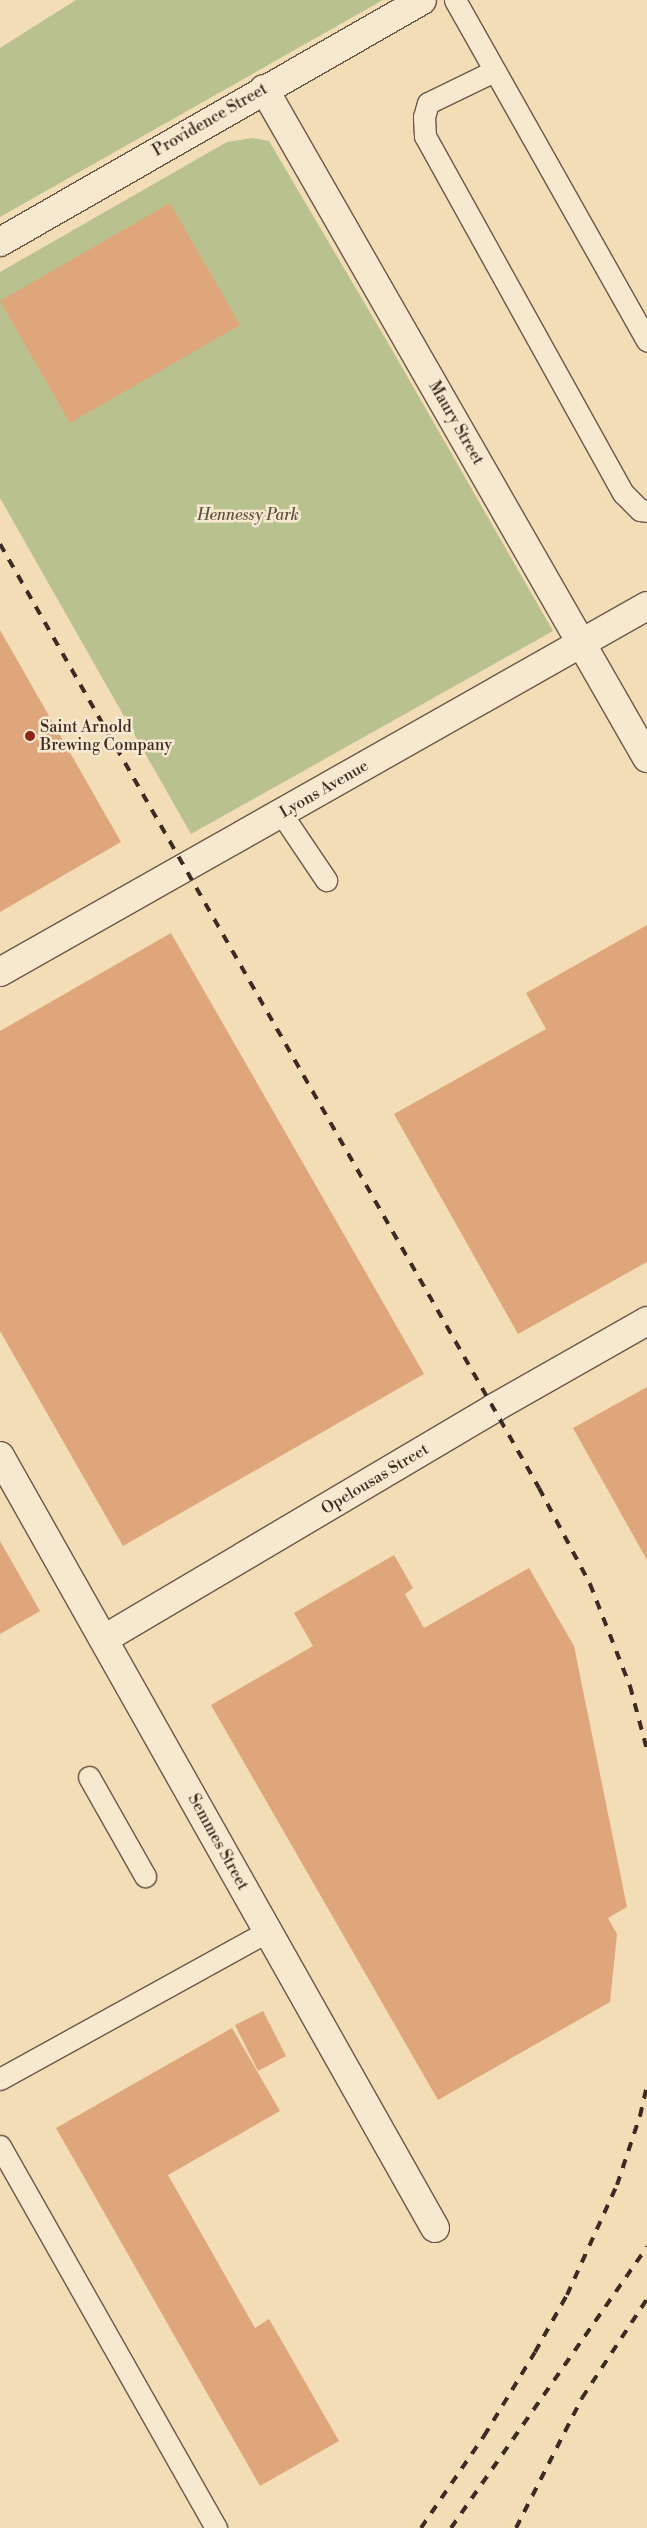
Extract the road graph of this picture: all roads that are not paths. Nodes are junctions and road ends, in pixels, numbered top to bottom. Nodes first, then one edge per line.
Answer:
1 (422, 0) edge
2 (455, 0) edge
3 (494, 71) junction
4 (264, 89) junction
5 (0, 242) edge
6 (647, 341) edge
7 (647, 511) edge
8 (647, 606) edge
9 (582, 643) junction
10 (647, 758) edge
11 (281, 813) junction
12 (326, 880) dead end
13 (0, 972) edge
14 (647, 1321) edge
15 (0, 1456) edge
16 (104, 1639) junction
17 (90, 1777) dead end
18 (145, 1876) dead end
19 (268, 1931) junction
20 (0, 2079) edge
21 (0, 2146) edge
22 (435, 2228) dead end
23 (216, 2528) edge

1 - 4 street, Providence Street
2 - 3 lane
3 - 6 lane
3 - 7 lane
4 - 5 street, Providence Street
4 - 9 street, Maury Street
8 - 9 street, Lyons Avenue
9 - 10 street, Maury Street
9 - 11 street, Lyons Avenue
11 - 12 lane
11 - 13 street, Lyons Avenue
14 - 16 street, Opelousas Street
15 - 16 street, Semmes Street
16 - 19 street, Semmes Street
17 - 18 lane
19 - 20 lane
19 - 22 street, Semmes Street
21 - 23 lane

